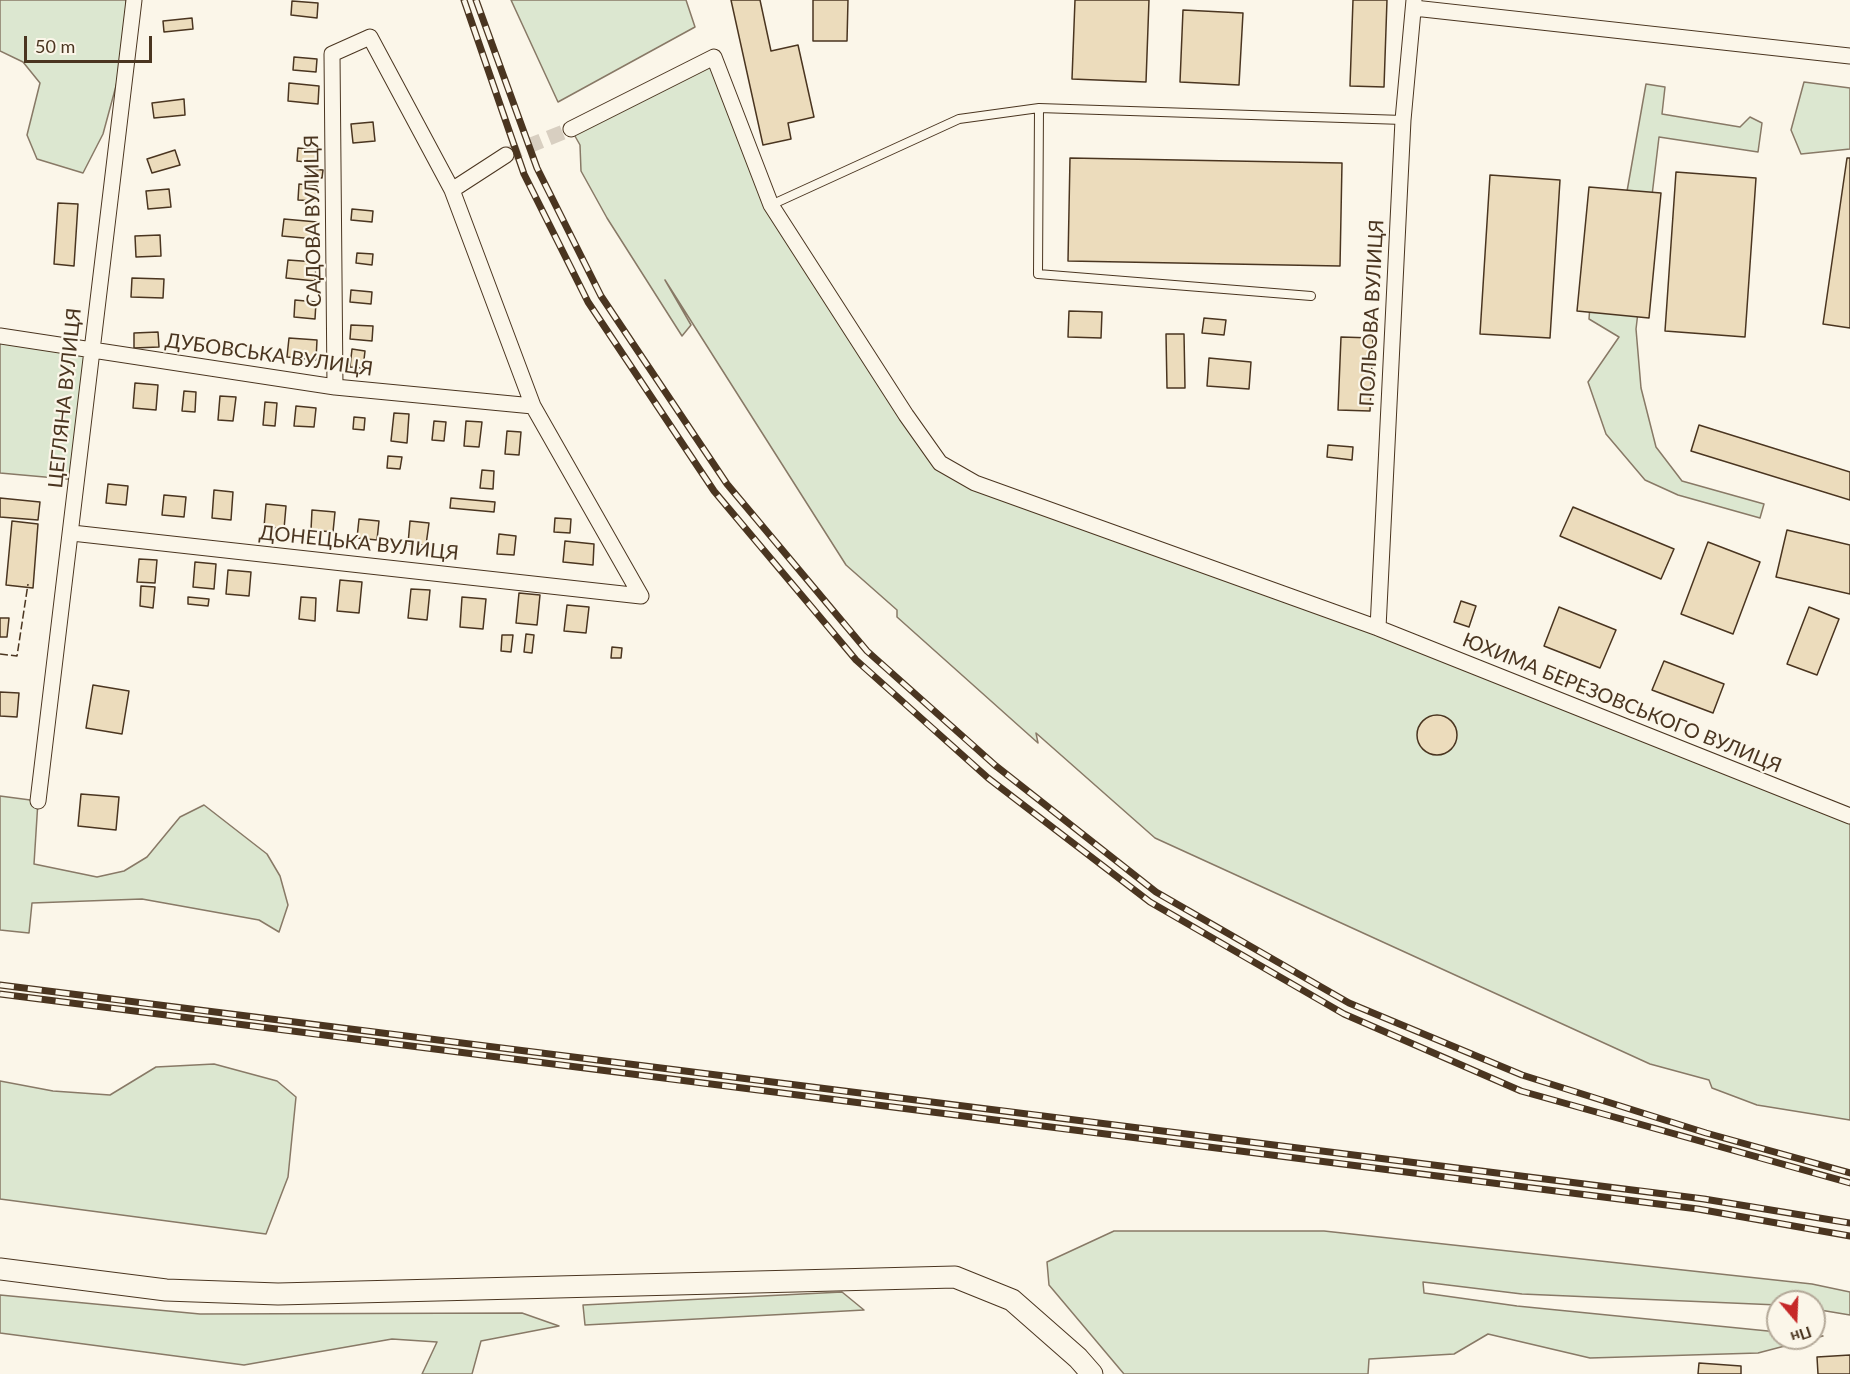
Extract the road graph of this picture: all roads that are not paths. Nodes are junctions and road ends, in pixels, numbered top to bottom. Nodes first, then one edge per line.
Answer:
1 (134, 0) edge
2 (1414, 4) edge
3 (1850, 56) edge
4 (1039, 108) junction
5 (1403, 120) junction
6 (570, 129) tunnel mouth
7 (506, 155) tunnel mouth
8 (452, 190) junction
9 (771, 205) junction
10 (1311, 296) dead end
11 (0, 336) edge
12 (90, 350) junction
13 (335, 387) junction
14 (532, 406) junction
15 (72, 532) junction
16 (1378, 628) junction
17 (38, 801) dead end
18 (1850, 816) edge
19 (0, 1269) edge
20 (1092, 1374) edge

1 - 12 street, ЦЕГЛЯНА ВУЛИЦЯ
2 - 3 street
2 - 5 street, ПОЛЬОВА ВУЛИЦЯ
4 - 5 lane
4 - 9 lane
4 - 10 lane
5 - 16 street, ПОЛЬОВА ВУЛИЦЯ
6 - 9 street, ЮХИМА БЕРЕЗОВСЬКОГО ВУЛИЦЯ
7 - 8 street
8 - 13 street, САДОВА ВУЛИЦЯ
8 - 14 street
9 - 16 street, ЮХИМА БЕРЕЗОВСЬКОГО ВУЛИЦЯ
11 - 12 street, ДУБОВСЬКА ВУЛИЦЯ
12 - 13 street, ДУБОВСЬКА ВУЛИЦЯ
12 - 15 street, ЦЕГЛЯНА ВУЛИЦЯ
13 - 14 street, ДУБОВСЬКА ВУЛИЦЯ
14 - 15 street, ДОНЕЦЬКА ВУЛИЦЯ
15 - 17 street, ЦЕГЛЯНА ВУЛИЦЯ
16 - 18 street, ЮХИМА БЕРЕЗОВСЬКОГО ВУЛИЦЯ
19 - 20 main road

